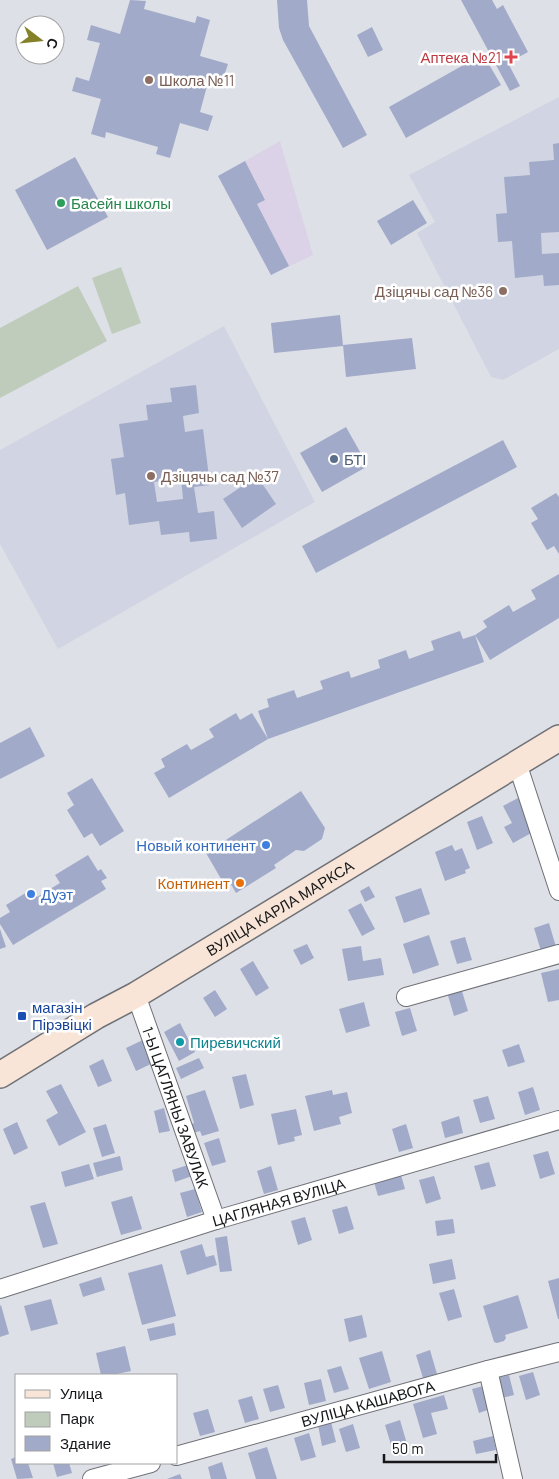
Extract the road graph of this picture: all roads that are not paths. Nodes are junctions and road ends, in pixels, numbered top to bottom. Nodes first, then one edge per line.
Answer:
1 (559, 738) edge
2 (517, 763) junction
3 (559, 891) edge
4 (559, 954) edge
5 (136, 995) junction
6 (406, 997) dead end
7 (0, 1075) edge
8 (559, 1120) edge
9 (216, 1220) junction
10 (0, 1289) edge
11 (559, 1352) edge
12 (488, 1370) junction
13 (178, 1455) edge
14 (147, 1464) edge
15 (92, 1479) edge
16 (513, 1479) edge

1 - 2 main road, ВУЛІЦА КАРЛА МАРКСА
2 - 3 street
2 - 5 main road, ВУЛІЦА КАРЛА МАРКСА
4 - 6 street
5 - 7 main road, ВУЛІЦА КАРЛА МАРКСА
5 - 9 street, 1-Ы ЦАГЛЯНЫ ЗАВУЛАК
8 - 9 street, ЦАГЛЯНАЯ ВУЛІЦА
9 - 10 street, ЦАГЛЯНАЯ ВУЛІЦА
11 - 12 street, ВУЛІЦА КАШАВОГА
12 - 13 street, ВУЛІЦА КАШАВОГА
12 - 16 street
14 - 15 street

